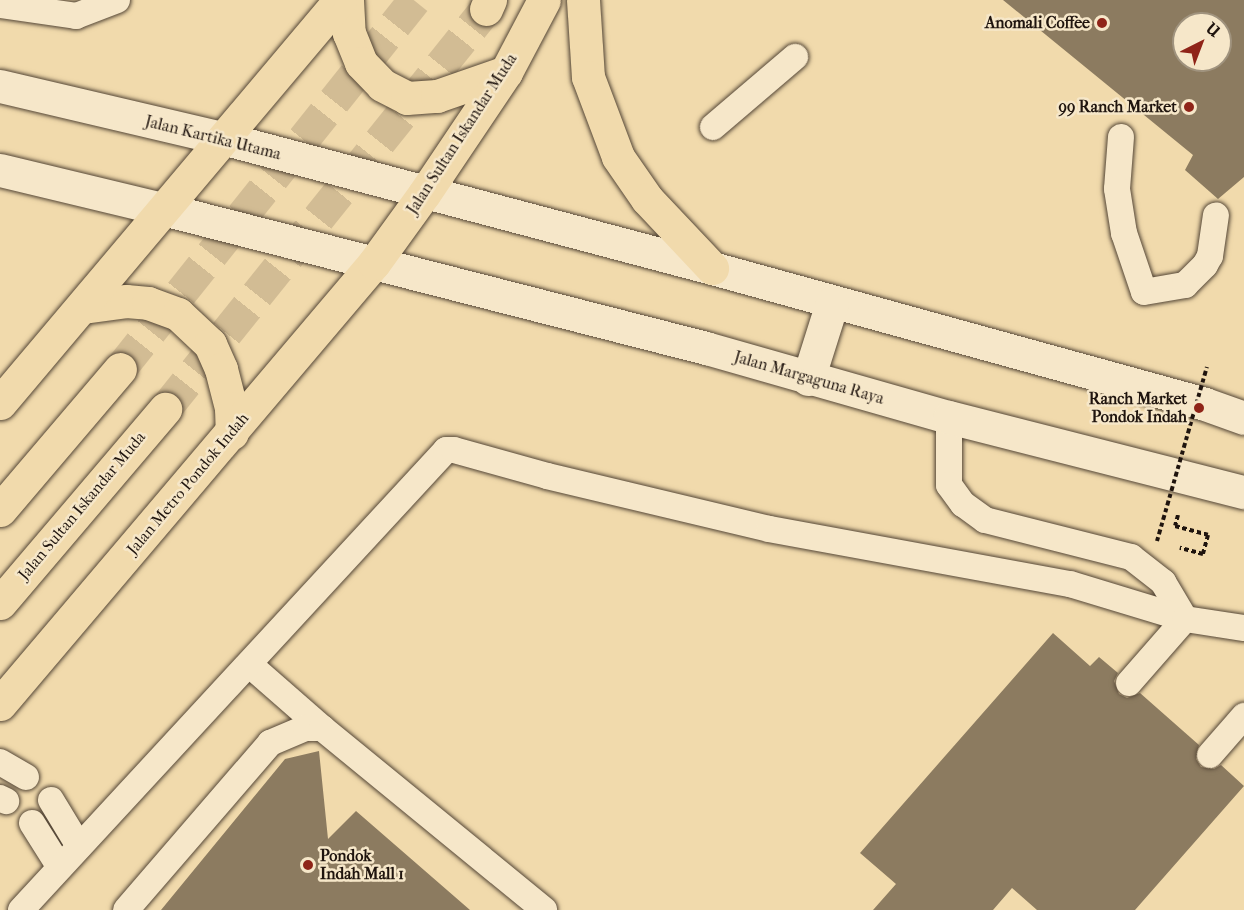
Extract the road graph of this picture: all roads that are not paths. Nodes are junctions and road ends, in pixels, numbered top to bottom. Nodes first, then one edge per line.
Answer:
1 (117, 0) edge
2 (340, 0) edge
3 (347, 0) edge
4 (544, 0) edge
5 (584, 0) edge
6 (0, 5) edge
7 (795, 57) dead end
8 (506, 72) junction
9 (0, 86) edge
10 (713, 127) dead end
11 (1121, 137) dead end
12 (222, 138) junction
13 (0, 170) edge
14 (424, 194) junction
15 (164, 209) junction
16 (1216, 215) dead end
17 (374, 263) junction
18 (712, 268) junction
19 (832, 303) junction
20 (83, 307) junction
21 (120, 369) tunnel mouth
22 (808, 379) junction
23 (0, 404) edge
24 (165, 409) tunnel mouth
25 (949, 417) junction
26 (1244, 418) edge
27 (232, 433) junction
28 (1244, 492) edge
29 (0, 510) edge
30 (0, 603) edge
31 (1185, 619) junction
32 (1244, 628) edge
33 (250, 664) junction
34 (1129, 683) dead end
35 (0, 704) edge
36 (1244, 716) edge
37 (322, 728) junction
38 (1210, 755) dead end
39 (0, 762) edge
40 (26, 777) dead end
41 (51, 800) dead end
42 (32, 823) dead end
43 (78, 846) junction
44 (59, 866) junction
45 (21, 910) edge
46 (126, 910) edge
47 (544, 910) edge

1 - 6 lane
2 - 12 highway
3 - 8 highway
4 - 8 highway, Jalan Sultan Iskandar Muda
5 - 18 highway
7 - 10 lane
8 - 14 highway, Jalan Sultan Iskandar Muda
9 - 12 main road, Jalan Kartika Utama
11 - 16 lane
12 - 14 main road, Jalan Kartika Utama
12 - 15 highway
13 - 15 main road
14 - 17 highway, Jalan Sultan Iskandar Muda
14 - 18 main road
15 - 17 main road
15 - 20 highway
17 - 22 main road, Jalan Margaguna Raya
17 - 27 highway, Jalan Metro Pondok Indah
18 - 19 main road
19 - 22 main road
19 - 26 main road
20 - 23 highway
20 - 27 highway
21 - 29 highway
22 - 25 main road, Jalan Margaguna Raya
24 - 30 highway, Jalan Sultan Iskandar Muda
25 - 28 main road, Jalan Margaguna Raya
25 - 31 lane
27 - 35 highway, Jalan Metro Pondok Indah
31 - 32 lane
31 - 33 lane
31 - 34 lane
33 - 37 lane
33 - 43 lane
36 - 38 lane
37 - 46 lane
37 - 47 lane
39 - 40 lane
41 - 43 lane
42 - 44 lane
43 - 44 lane
44 - 45 lane

